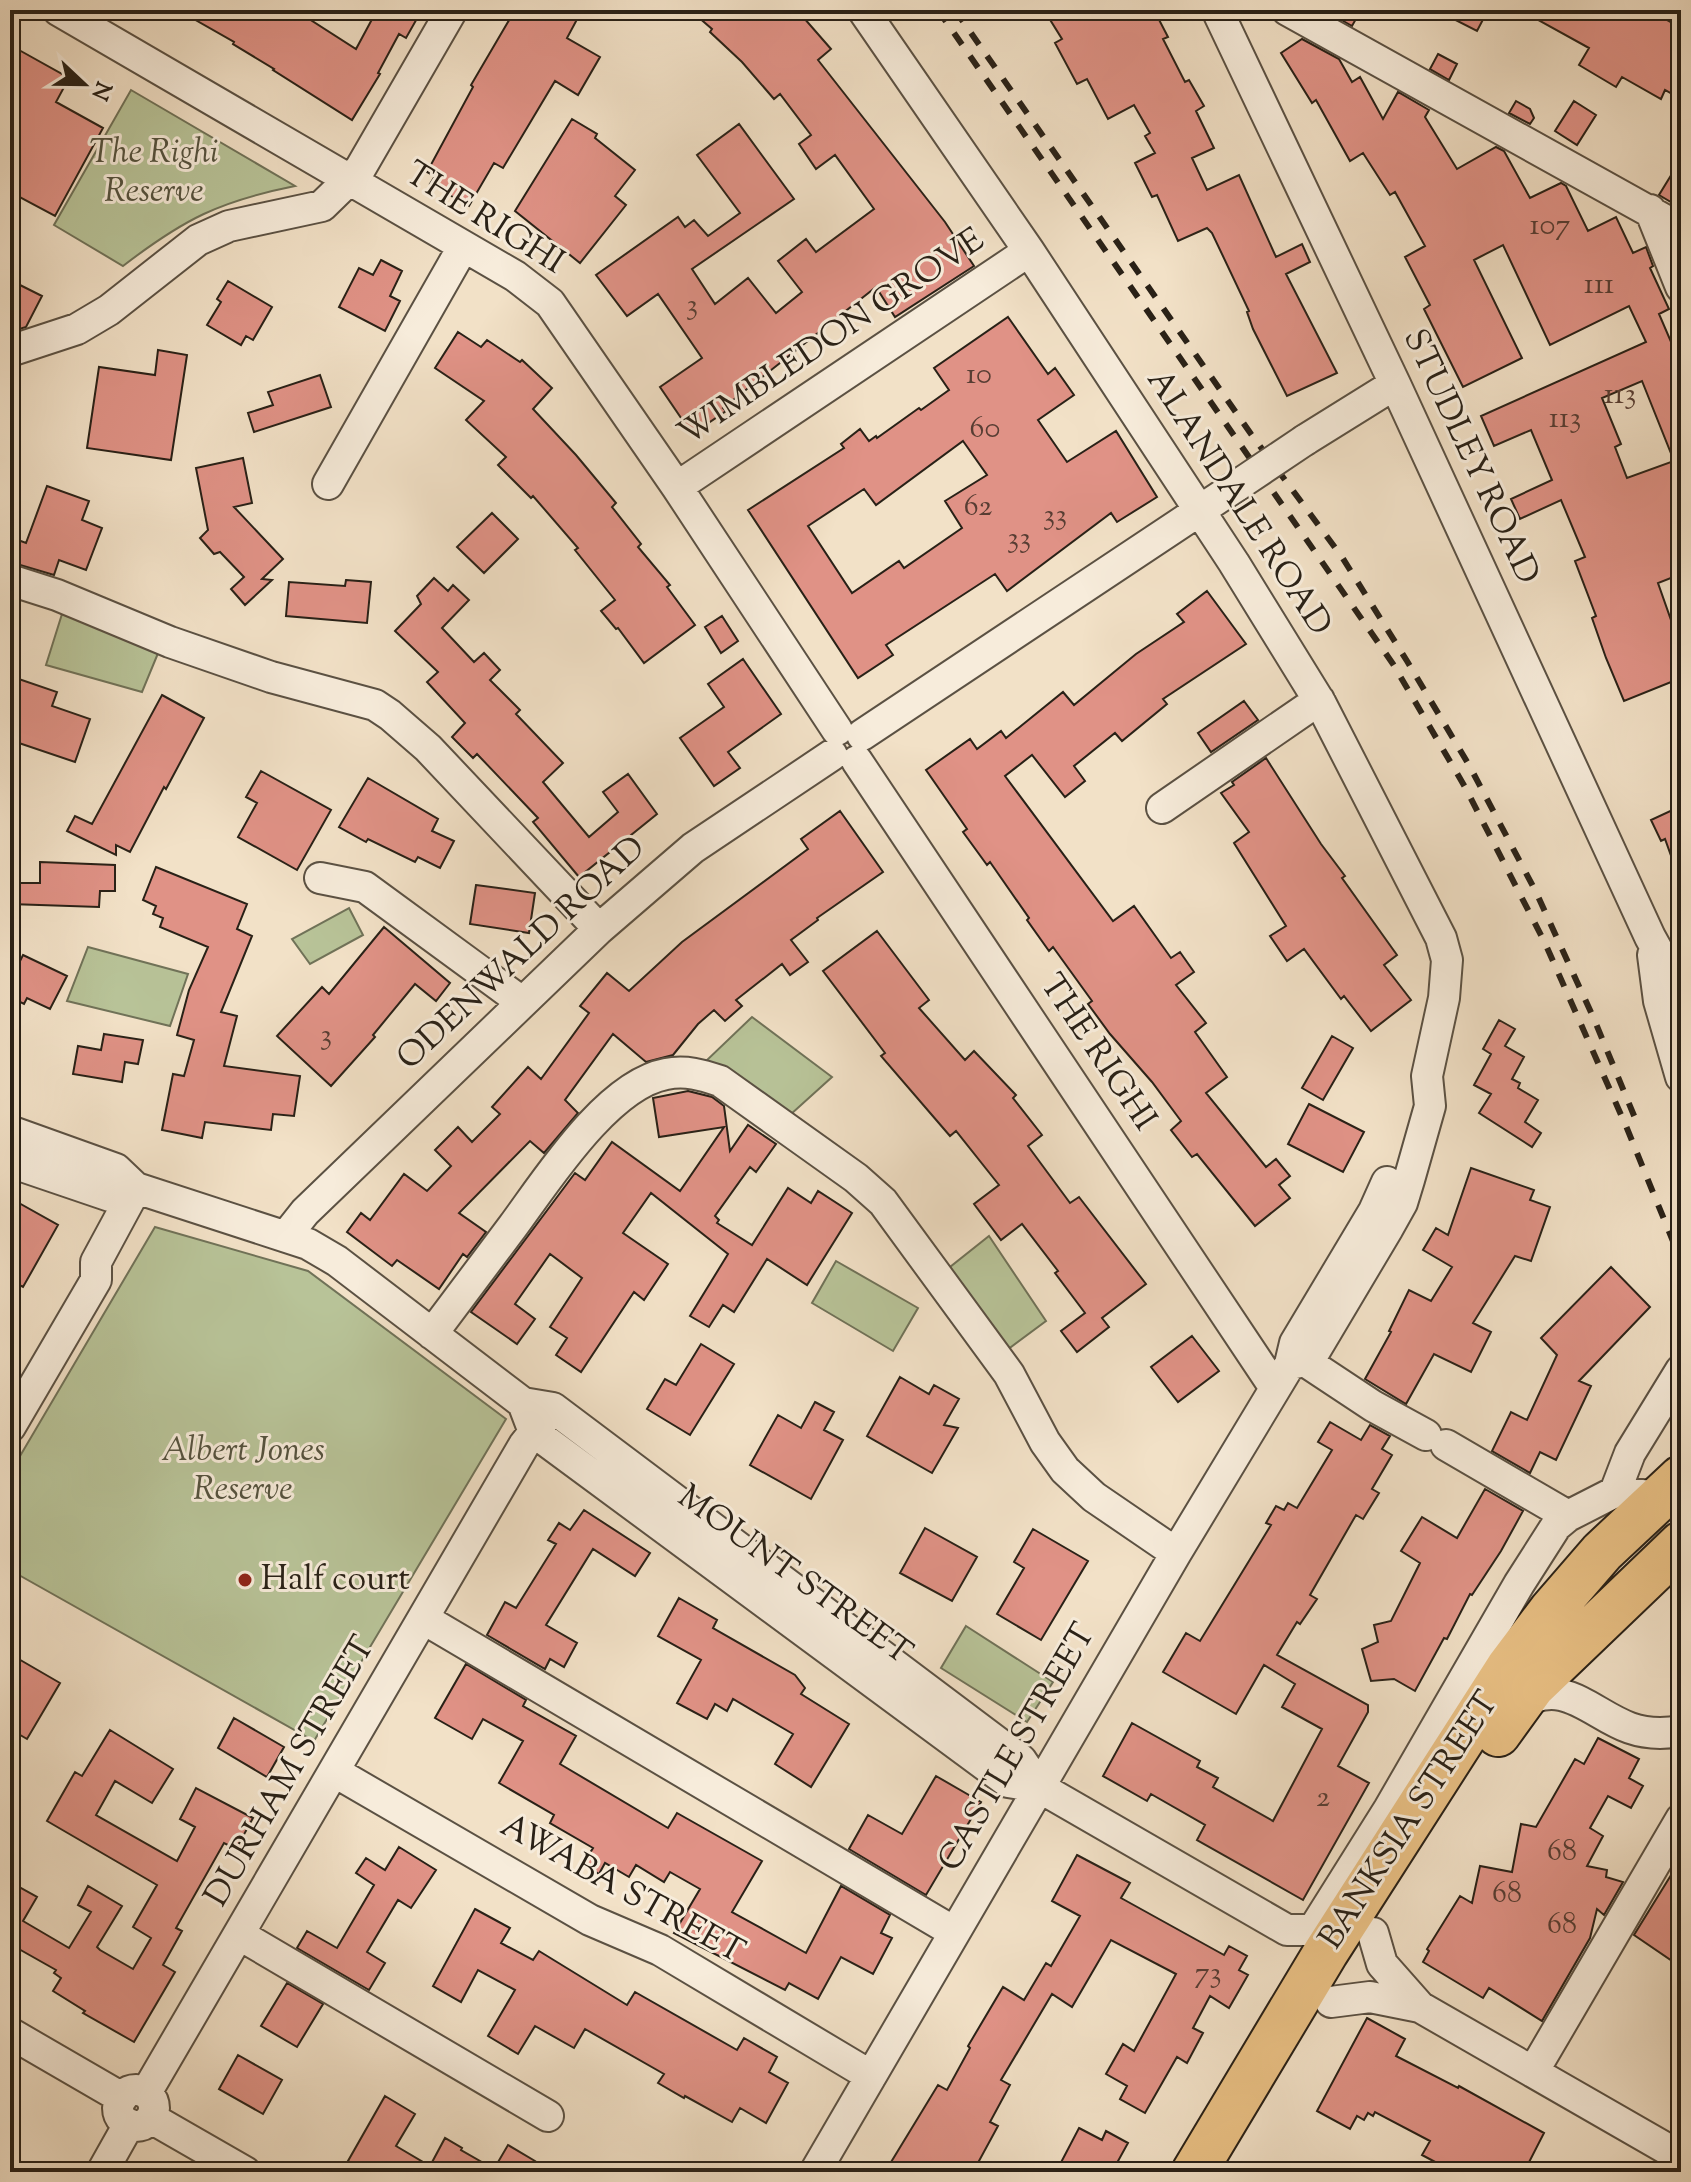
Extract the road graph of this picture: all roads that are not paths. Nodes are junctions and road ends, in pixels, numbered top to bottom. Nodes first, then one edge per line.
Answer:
1 (58, 10) edge
2 (452, 10) edge
3 (863, 10) edge
4 (1217, 10) edge
5 (1287, 10) edge
6 (349, 179) junction
7 (1650, 210) junction
8 (1681, 229) edge
9 (463, 247) junction
10 (1029, 251) junction
11 (1681, 287) edge
12 (10, 351) edge
13 (1395, 384) junction
14 (328, 484) dead end
15 (677, 487) junction
16 (1200, 511) junction
17 (10, 580) edge
18 (1319, 700) junction
19 (847, 745) junction
20 (1162, 808) dead end
21 (320, 878) dead end
22 (599, 929) junction
23 (1650, 937) junction
24 (1681, 993) edge
25 (522, 1002) junction
26 (1427, 1076) joint
27 (1681, 1077) edge
28 (10, 1131) edge
29 (10, 1162) edge
30 (136, 1188) junction
31 (286, 1236) junction
32 (96, 1262) junction
33 (432, 1334) junction
34 (1681, 1370) edge
35 (1290, 1371) junction
36 (10, 1387) edge
37 (523, 1403) junction
38 (553, 1408) junction
39 (10, 1427) edge
40 (534, 1432) junction
41 (1670, 1488) edge
42 (1615, 1492) junction
43 (1568, 1516) junction
44 (1681, 1544) edge
45 (1176, 1553) junction
46 (424, 1619) junction
47 (1584, 1637) junction
48 (1579, 1700) junction
49 (1517, 1707) junction
50 (1681, 1731) edge
51 (335, 1772) junction
52 (1039, 1787) junction
53 (1681, 1819) edge
54 (1329, 1929) junction
55 (954, 1932) junction
56 (240, 1935) junction
57 (1318, 1994) junction
58 (1420, 2007) junction
59 (10, 2033) edge
60 (1533, 2072) junction
61 (871, 2076) junction
62 (137, 2108) junction
63 (548, 2116) dead end
64 (1681, 2157) edge
65 (102, 2172) edge
66 (245, 2172) edge
67 (815, 2172) edge
68 (1194, 2172) edge
69 (1228, 2172) edge

1 - 6 street, THE RIGHI
2 - 6 street
3 - 10 street, ALANDALE ROAD
4 - 13 street, STUDLEY ROAD
5 - 7 street
6 - 9 street, THE RIGHI
6 - 12 street
7 - 8 street
7 - 11 street
9 - 14 street
9 - 15 street, THE RIGHI
10 - 15 street, WIMBLEDON GROVE
10 - 16 street, ALANDALE ROAD
13 - 16 street, ODENWALD ROAD, bridge
13 - 23 street, STUDLEY ROAD
15 - 19 street, THE RIGHI
16 - 18 street, ALANDALE ROAD
16 - 19 street, ODENWALD ROAD
17 - 22 street
18 - 20 street
18 - 26 street, ALANDALE ROAD
19 - 22 street, ODENWALD ROAD
19 - 35 street, THE RIGHI
21 - 25 street
22 - 25 street, ODENWALD ROAD
23 - 24 street, STUDLEY ROAD
23 - 27 street, STUDLEY ROAD
25 - 31 street, ODENWALD ROAD
26 - 35 street, CASTLE STREET
28 - 30 street, MOUNT STREET
29 - 30 street, MOUNT STREET
30 - 31 street, MOUNT STREET
30 - 32 street
31 - 33 street, MOUNT STREET
32 - 36 street
32 - 39 street
33 - 37 street, MOUNT STREET
33 - 45 street
34 - 42 street
35 - 43 street
35 - 45 street, CASTLE STREET
37 - 38 street, MOUNT STREET
37 - 40 street
38 - 40 street, DURHAM STREET
38 - 52 street, MOUNT STREET
40 - 46 street, DURHAM STREET
40 - 52 street, MOUNT STREET
41 - 42 street, BANKSIA STREET
41 - 54 highway, BANKSIA STREET
42 - 43 street, BANKSIA STREET
43 - 54 street, BANKSIA STREET
44 - 47 highway, BANKSIA STREET
45 - 52 street, CASTLE STREET
46 - 51 street, DURHAM STREET
46 - 55 street
47 - 48 street
47 - 49 highway, BANKSIA STREET
48 - 49 street
48 - 50 street
49 - 54 highway, BANKSIA STREET
51 - 56 street, DURHAM STREET
51 - 61 street, AWABA STREET
52 - 54 street, MOUNT STREET
52 - 55 street, CASTLE STREET
53 - 60 street
54 - 57 highway, BANKSIA STREET
54 - 58 street
55 - 61 street, CASTLE STREET
56 - 62 street, DURHAM STREET
56 - 63 street
57 - 58 street
57 - 68 highway, BANKSIA STREET
57 - 69 highway, BANKSIA STREET
58 - 60 street
59 - 62 street
60 - 64 street
61 - 67 street, CASTLE STREET
62 - 65 street, DURHAM STREET
62 - 66 street

